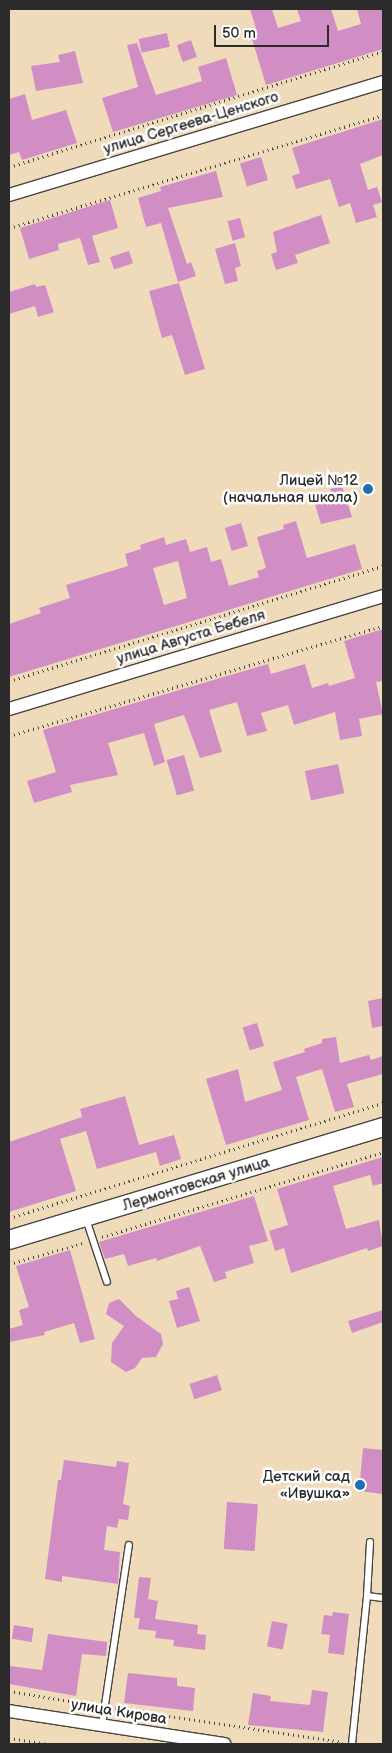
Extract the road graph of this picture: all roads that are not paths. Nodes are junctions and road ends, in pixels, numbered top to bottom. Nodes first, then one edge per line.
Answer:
1 (383, 82) edge
2 (9, 195) edge
3 (383, 596) edge
4 (9, 709) edge
5 (383, 1127) edge
6 (85, 1218) junction
7 (9, 1240) edge
8 (107, 1282) dead end
9 (370, 1542) dead end
10 (129, 1545) dead end
11 (367, 1596) junction
12 (383, 1598) edge
13 (9, 1711) edge
14 (102, 1725) junction
15 (224, 1744) edge
16 (352, 1744) edge

1 - 2 street, улица Сергеева-Ценского
3 - 4 street, улица Августа Бебеля
5 - 6 main road, Лермонтовская улица
6 - 7 main road, Лермонтовская улица
6 - 8 lane
9 - 11 lane
10 - 14 lane
11 - 12 lane
11 - 16 lane
13 - 14 street, улица Кирова
14 - 15 street, улица Кирова

